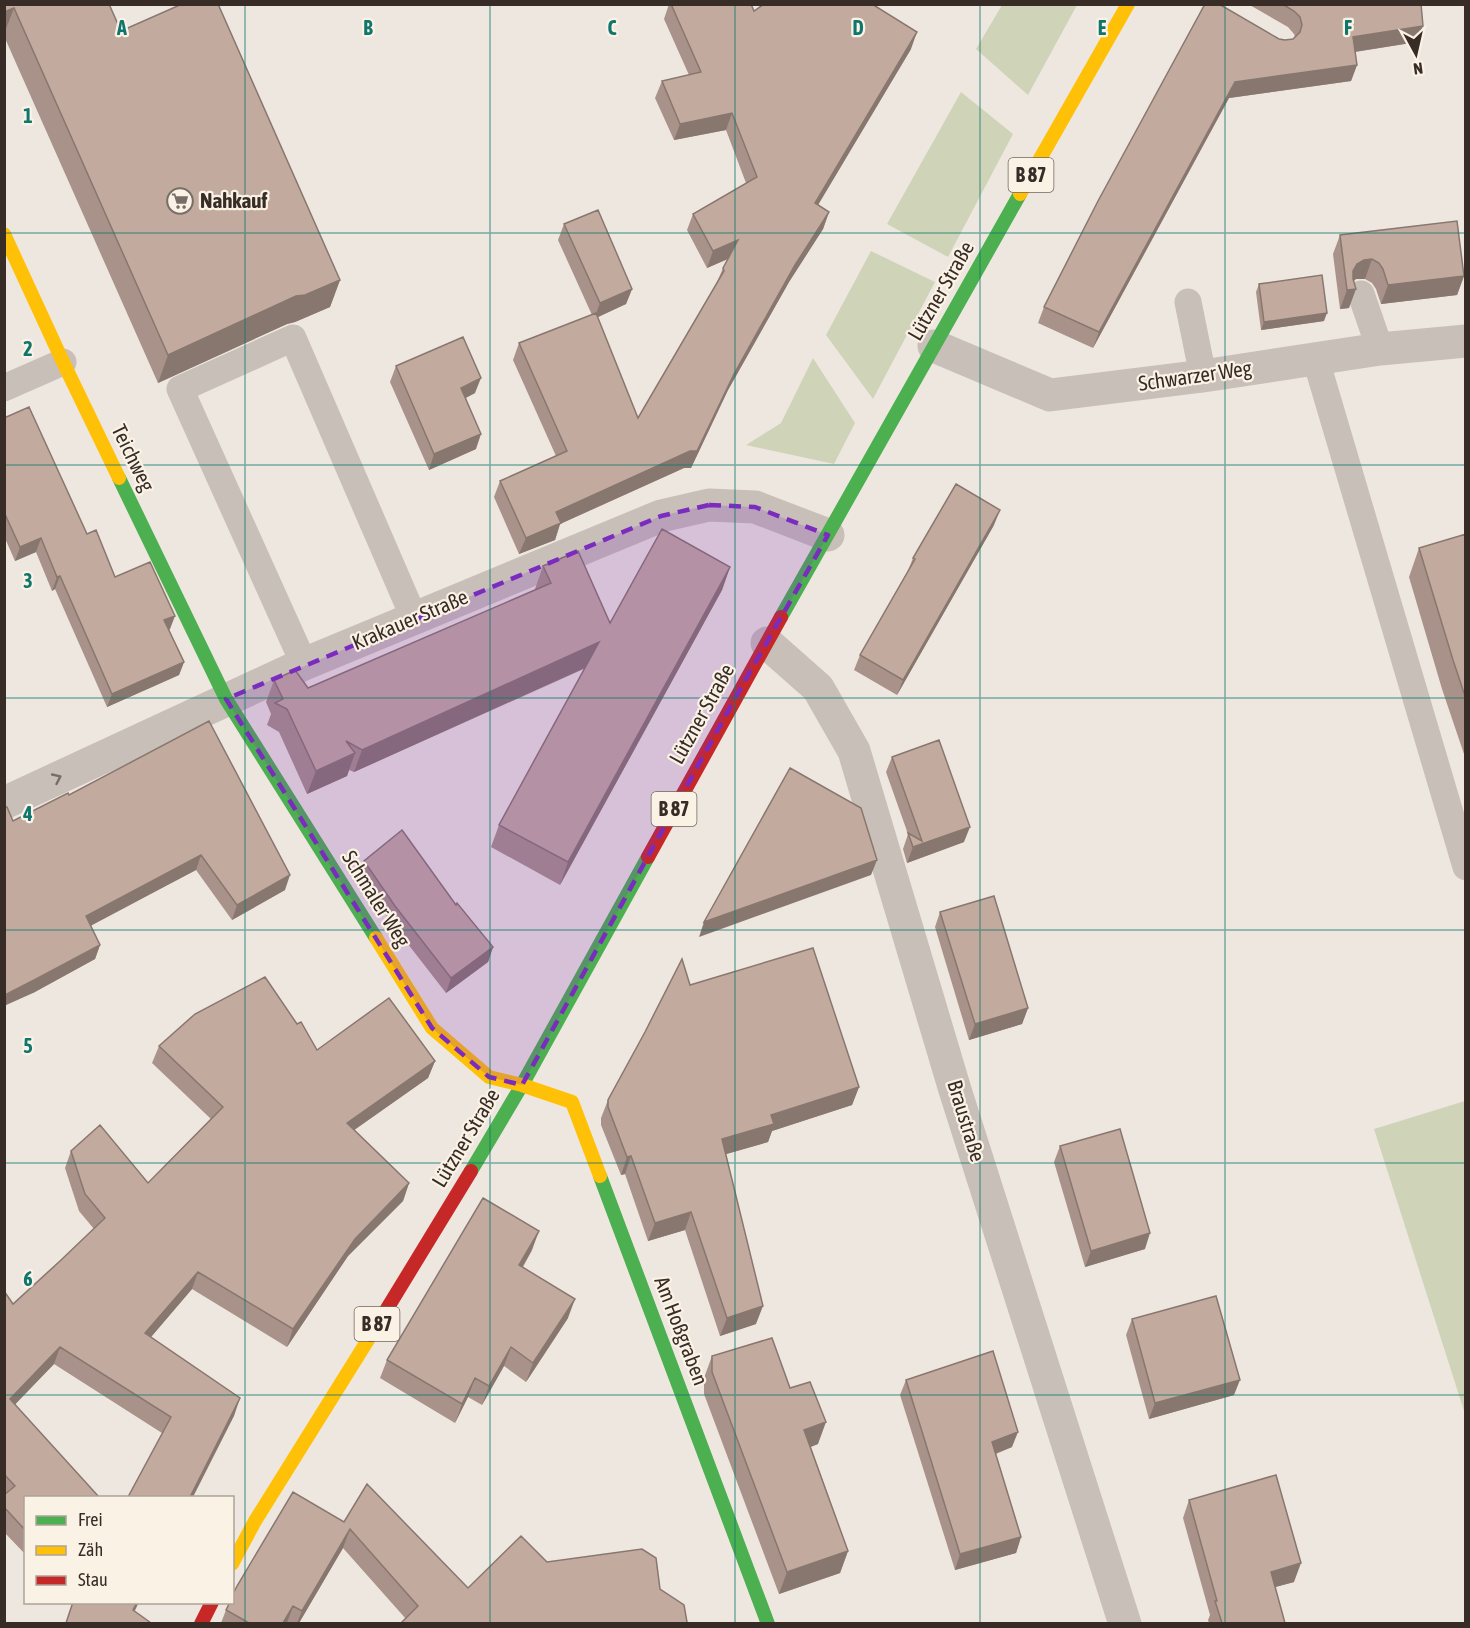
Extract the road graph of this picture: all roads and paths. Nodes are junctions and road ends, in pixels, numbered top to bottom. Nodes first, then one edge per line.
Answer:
1 (1128, 4) edge
2 (4, 234) edge
3 (1361, 294) dead end
4 (1188, 302) dead end
5 (1466, 340) edge
6 (934, 346) junction
7 (1380, 350) junction
8 (1316, 360) junction
9 (63, 362) junction
10 (1203, 376) junction
11 (4, 388) edge
12 (828, 535) junction
13 (414, 618) junction
14 (767, 644) junction
15 (304, 664) junction
16 (226, 699) junction
17 (4, 803) edge
18 (1466, 867) edge
19 (522, 1085) junction
20 (234, 1560) edge
21 (211, 1604) edge
22 (201, 1623) edge
23 (768, 1623) edge
24 (1125, 1623) edge

1 - 6 main road, Lützner Straße / B 87
2 - 9 main road, Teichweg
3 - 7 lane
4 - 10 lane
5 - 7 street, Schwarzer Weg
6 - 10 street, Schwarzer Weg
6 - 12 main road, Lützner Straße / B 87
7 - 8 street, Schwarzer Weg
8 - 10 street, Schwarzer Weg
8 - 18 lane
9 - 11 lane
9 - 16 main road, Teichweg
12 - 13 street, Krakauer Straße
12 - 14 main road, Lützner Straße / B 87
13 - 15 street, Krakauer Straße
13 - 15 lane
14 - 19 main road, Lützner Straße / B 87
14 - 24 street, Braustraße
15 - 16 street, Krakauer Straße
17 -> 16 street, Krakauer Straße
16 - 19 main road, Schmaler Weg
19 - 20 main road, Lützner Straße / B 87
19 - 23 main road, Am Hoßgraben
21 - 22 main road

